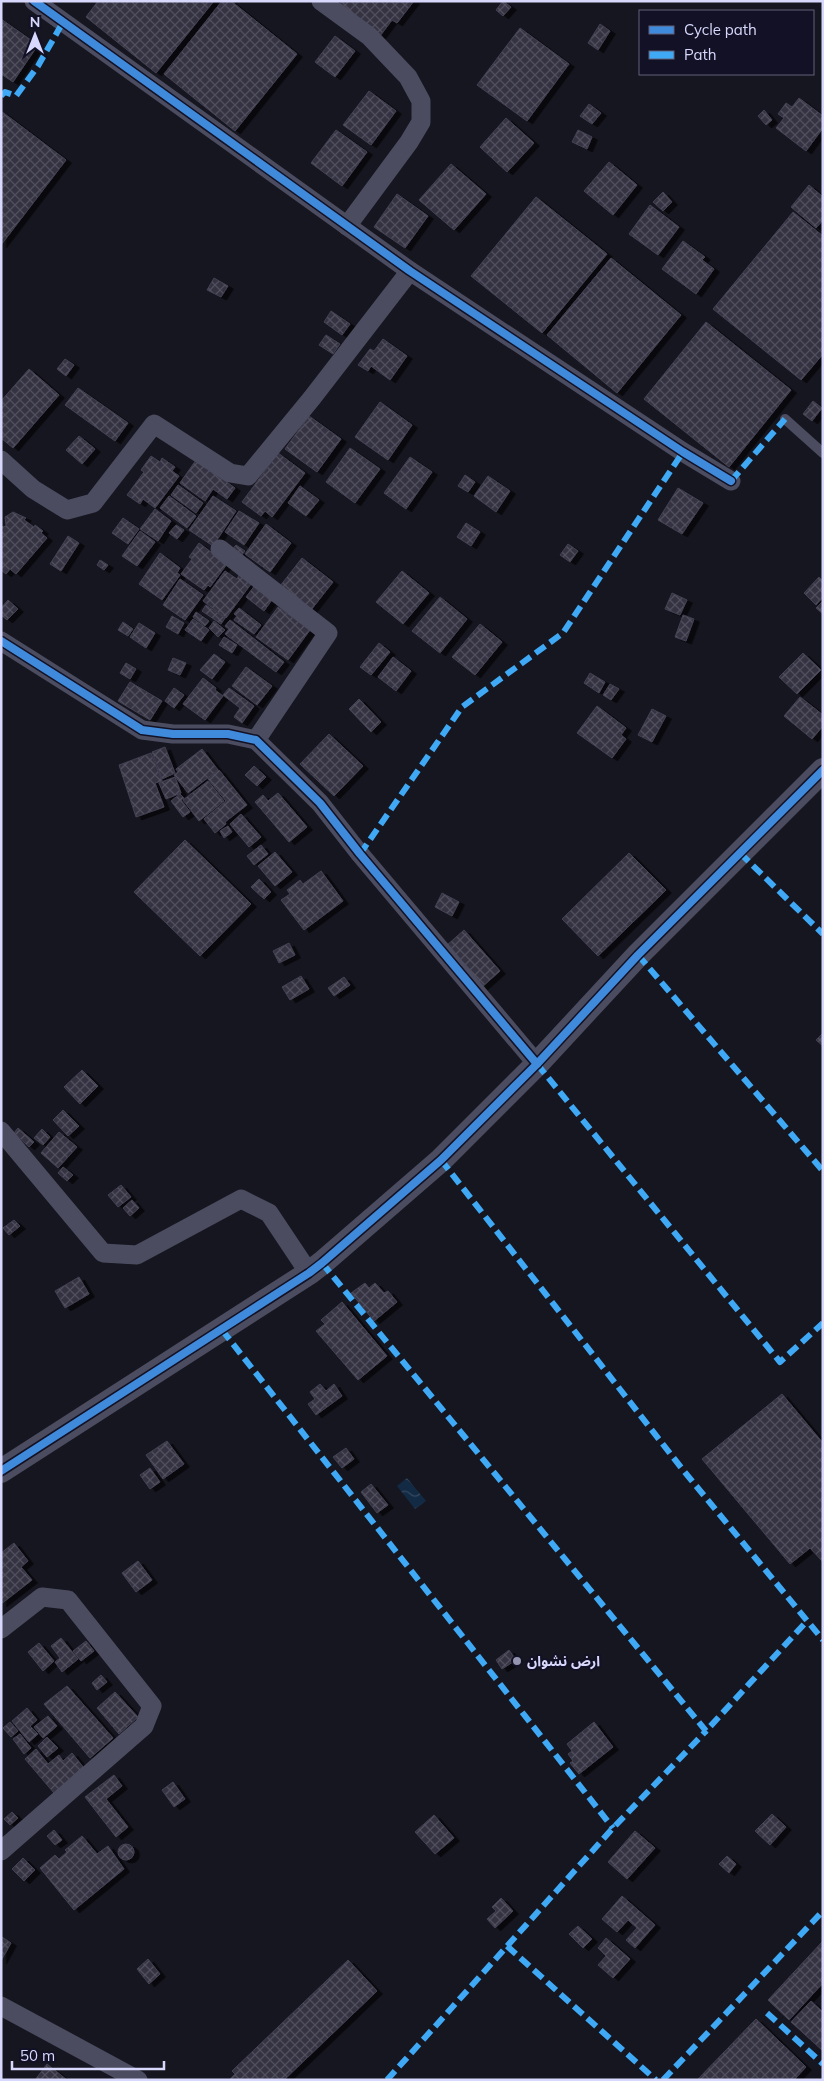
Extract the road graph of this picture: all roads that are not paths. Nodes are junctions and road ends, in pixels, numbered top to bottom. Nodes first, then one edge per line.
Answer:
1 (34, 1) edge
2 (321, 1) edge
3 (347, 226) junction
4 (410, 271) junction
5 (785, 419) dead end
6 (823, 453) edge
7 (1, 460) edge
8 (731, 481) dead end
9 (220, 549) dead end
10 (1, 641) edge
11 (256, 740) junction
12 (823, 770) edge
13 (537, 1064) junction
14 (1, 1131) edge
15 (308, 1273) junction
16 (1, 1471) edge
17 (1, 1630) edge
18 (1, 1851) edge
19 (1, 2006) edge
20 (138, 2080) edge

1 - 3 street
2 - 3 street
3 - 4 street
4 - 7 street
4 - 8 street
5 - 6 lane
9 - 11 street
10 - 11 street
11 - 13 street
12 - 13 street
13 - 15 street
14 - 15 street
15 - 16 street
17 - 18 street
19 - 20 street

